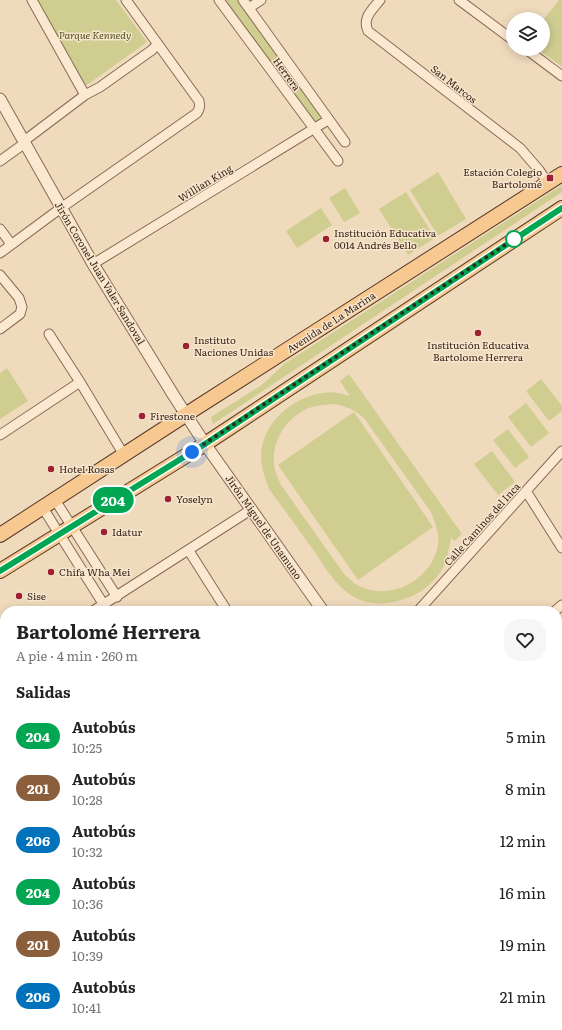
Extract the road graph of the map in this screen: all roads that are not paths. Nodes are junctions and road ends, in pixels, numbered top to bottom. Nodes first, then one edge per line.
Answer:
1 (32, 0) edge
2 (126, 0) edge
3 (219, 0) edge
4 (243, 0) edge
5 (262, 0) edge
6 (380, 0) edge
7 (459, 0) edge
8 (249, 8) junction
9 (506, 35) edge
10 (158, 44) junction
11 (535, 56) edge
12 (562, 76) edge
13 (86, 95) junction
14 (0, 99) edge
15 (328, 120) junction
16 (314, 129) junction
17 (24, 142) junction
18 (345, 142) dead end
19 (0, 161) edge
20 (338, 161) dead end
21 (562, 174) edge
22 (548, 183) junction
23 (61, 208) junction
24 (562, 208) edge
25 (0, 230) edge
26 (11, 244) junction
27 (0, 253) edge
28 (93, 264) junction
29 (0, 275) edge
30 (0, 329) edge
31 (49, 334) dead end
32 (80, 382) junction
33 (186, 414) junction
34 (0, 435) edge
35 (205, 444) junction
36 (562, 451) edge
37 (124, 455) junction
38 (526, 492) junction
39 (55, 500) junction
40 (43, 508) junction
41 (252, 509) junction
42 (66, 530) junction
43 (0, 536) edge
44 (560, 542) edge
45 (189, 551) junction
46 (0, 571) edge
47 (117, 597) junction
48 (104, 605) joint
49 (224, 606) edge
50 (319, 606) edge
51 (423, 606) edge

1 - 13 street
2 - 10 street
3 - 16 street, Herrera
4 - 8 street, Herrera
5 - 8 street
6 - 22 street, San Marcos
7 - 9 street
8 - 15 street, Herrera
10 - 13 street
10 - 23 street
11 - 12 street
13 - 17 street
14 - 17 street, Jirón Coronel Juan Valer Sandoval
15 - 16 street, Willian King
15 - 18 street, Herrera
16 - 20 street, Herrera
16 - 28 street, Willian King
17 - 19 street
17 - 23 street, Jirón Coronel Juan Valer Sandoval
21 - 22 main road, Avenida de La Marina
22 - 33 main road, Avenida de La Marina
23 - 26 street
23 - 28 street, Jirón Coronel Juan Valer Sandoval
24 - 35 main road
25 - 26 street
26 - 27 street
28 - 33 street, Jirón Coronel Juan Valer Sandoval
29 - 30 street
31 - 32 street
32 - 34 street
32 - 37 street
33 - 35 street, Jirón Coronel Juan Valer Sandoval
33 - 37 main road, Avenida de La Marina
35 - 41 street, Jirón Miguel de Unamuno
35 - 42 main road
36 - 38 street, Calle Caminos del Inca
37 - 39 main road, Avenida de La Marina
38 - 44 street
38 - 51 street, Calle Caminos del Inca
39 - 40 main road, Avenida de La Marina
39 - 42 street
40 - 42 street
40 - 43 main road, Avenida de La Marina
41 - 45 street
41 - 50 street, Jirón Miguel de Unamuno
42 - 46 main road
42 - 47 street
42 - 48 street
45 - 47 street
45 - 49 street
47 - 48 street

